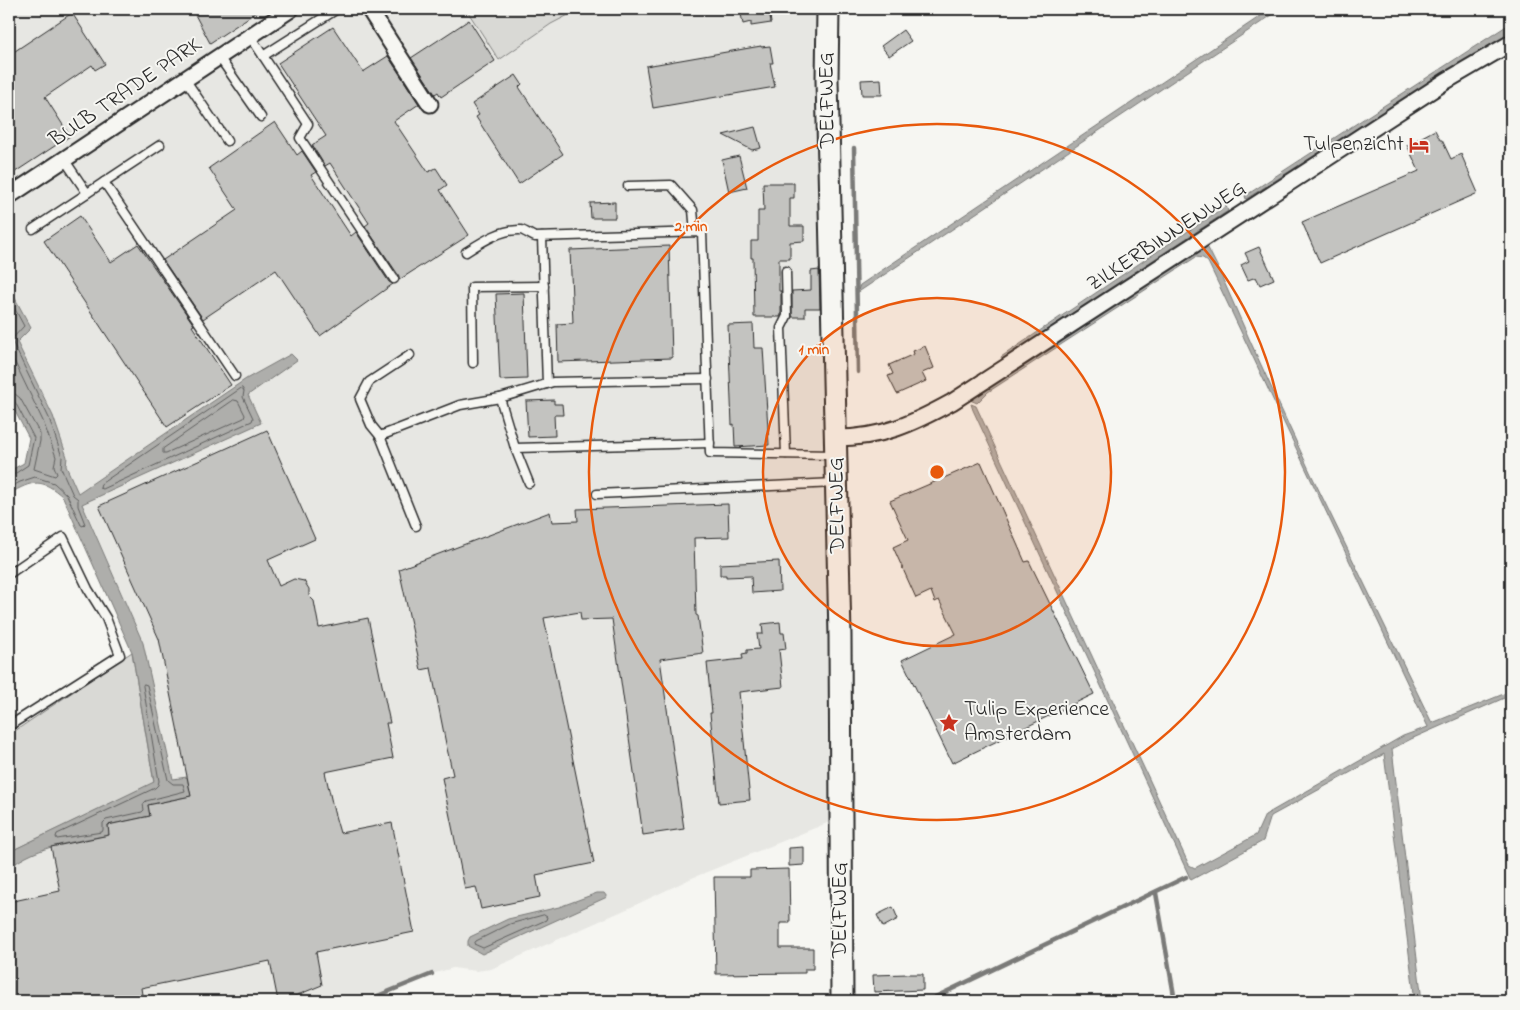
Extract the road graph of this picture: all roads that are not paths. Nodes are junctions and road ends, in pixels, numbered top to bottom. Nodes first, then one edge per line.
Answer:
1 (291, 9) edge
2 (337, 9) edge
3 (369, 9) edge
4 (828, 9) edge
5 (250, 36) junction
6 (1511, 43) edge
7 (219, 56) junction
8 (263, 56) junction
9 (185, 79) junction
10 (430, 104) dead end
11 (261, 116) dead end
12 (227, 141) dead end
13 (160, 145) dead end
14 (64, 159) junction
15 (104, 182) junction
16 (628, 186) dead end
17 (87, 193) junction
18 (9, 196) edge
19 (34, 229) dead end
20 (695, 232) junction
21 (542, 237) junction
22 (466, 252) dead end
23 (786, 270) dead end
24 (394, 279) dead end
25 (544, 286) junction
26 (410, 355) dead end
27 (473, 363) dead end
28 (235, 376) dead end
29 (708, 379) junction
30 (547, 384) junction
31 (500, 398) junction
32 (380, 436) junction
33 (710, 443) junction
34 (836, 447) junction
35 (515, 448) junction
36 (786, 454) junction
37 (530, 483) dead end
38 (837, 483) junction
39 (597, 494) dead end
40 (416, 526) dead end
41 (9, 574) edge
42 (9, 726) edge
43 (842, 1001) edge

1 - 5 street, BULB TRADE PARK
2 - 8 lane
3 - 10 street
4 - 34 main road, DELFWEG
5 - 7 street, BULB TRADE PARK
5 - 8 lane
6 - 34 street, ZILKERBINNENWEG
7 - 9 street, BULB TRADE PARK
7 - 11 lane
8 - 24 lane
9 - 12 lane
9 - 14 street, BULB TRADE PARK
13 - 15 lane
14 - 17 lane
14 - 18 street, BULB TRADE PARK
15 - 17 lane
15 - 28 lane
16 - 20 lane
17 - 19 lane
20 - 21 lane
20 - 29 lane
21 - 22 lane
21 - 25 lane
23 - 36 lane
25 - 27 lane
25 - 30 lane
26 - 32 lane
29 - 30 lane
29 - 33 lane
30 - 31 lane
31 - 32 lane
31 - 35 lane
32 - 40 lane
33 - 35 lane
33 - 36 lane
34 - 36 lane
34 - 38 main road, DELFWEG
35 - 37 lane
38 - 39 lane
38 - 43 main road, DELFWEG
41 - 42 lane

